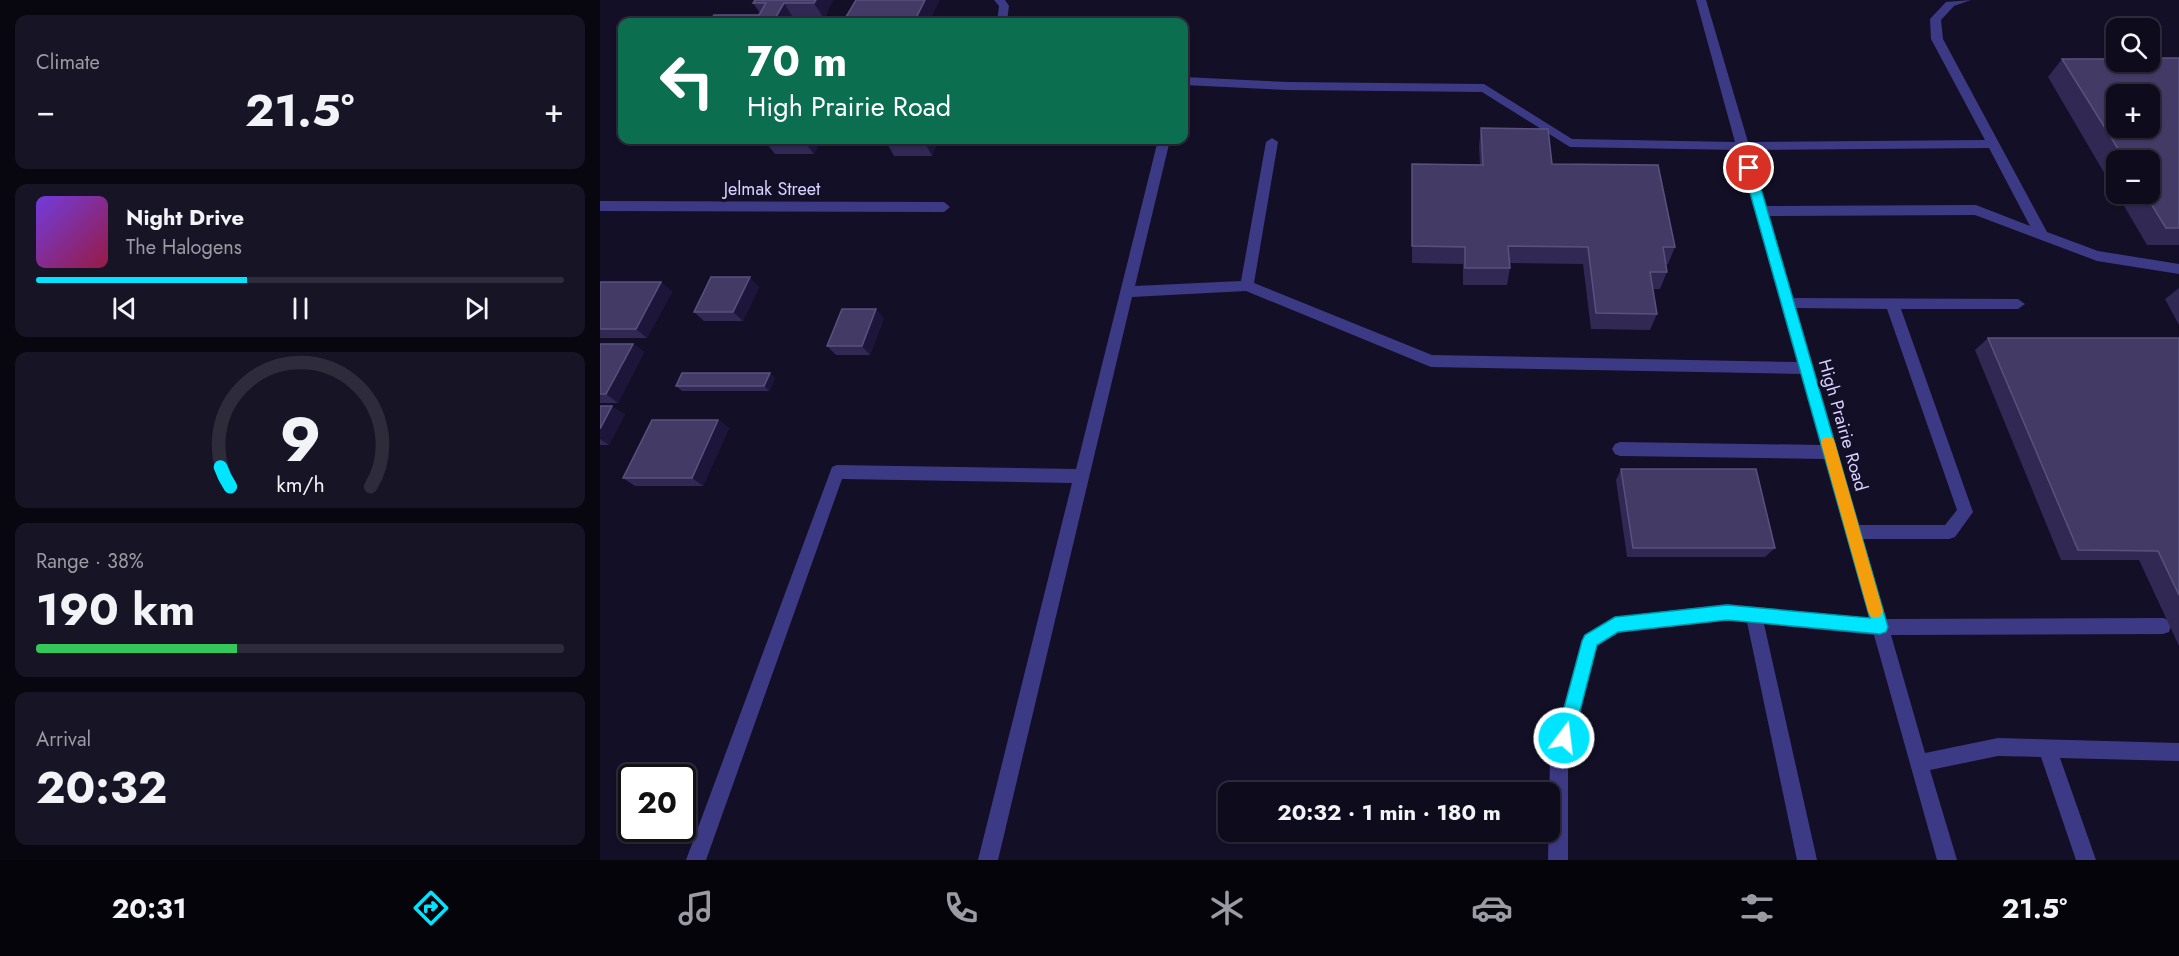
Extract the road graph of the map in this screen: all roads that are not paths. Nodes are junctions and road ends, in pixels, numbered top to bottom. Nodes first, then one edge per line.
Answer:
1 (999, 0) edge
2 (1701, 0) edge
3 (1966, 0) edge
4 (1002, 18) edge
5 (1188, 81) edge
6 (1272, 142) dead end
7 (1163, 144) edge
8 (1994, 144) junction
9 (1743, 146) junction
10 (944, 207) dead end
11 (602, 210) edge
12 (1761, 211) junction
13 (2042, 235) junction
14 (2179, 269) edge
15 (1247, 286) junction
16 (1126, 292) junction
17 (1788, 303) junction
18 (1892, 304) junction
19 (2018, 304) dead end
20 (1806, 368) junction
21 (1620, 449) dead end
22 (1830, 452) junction
23 (1081, 476) junction
24 (1853, 532) junction
25 (1754, 616) junction
26 (2163, 626) dead end
27 (1880, 627) junction
28 (2047, 748) junction
29 (2179, 752) edge
30 (1920, 764) junction
31 (696, 860) edge
32 (988, 860) edge
33 (1558, 860) edge
34 (1807, 860) edge
35 (1947, 860) edge
36 (2086, 860) edge

1 - 4 street
2 - 9 street, High Prairie Road
3 - 8 street
5 - 9 street
6 - 15 street
7 - 16 street
8 - 9 street
8 - 13 street
9 - 12 street, High Prairie Road
10 - 11 street, Jelmak Street
12 - 13 street
12 - 17 street, High Prairie Road
13 - 14 street
15 - 16 street
15 - 20 street
16 - 23 street
17 - 18 street
17 - 20 street, High Prairie Road
18 - 19 street
18 - 24 street
20 - 22 street, High Prairie Road
21 - 22 street
22 - 24 street, High Prairie Road
23 - 31 street
23 - 32 street
24 - 27 street, High Prairie Road
25 - 27 street
25 - 33 street
25 - 34 street
26 - 27 street
27 - 30 street, High Prairie Road
28 - 29 street
28 - 30 street
28 - 36 street
30 - 35 street, High Prairie Road

